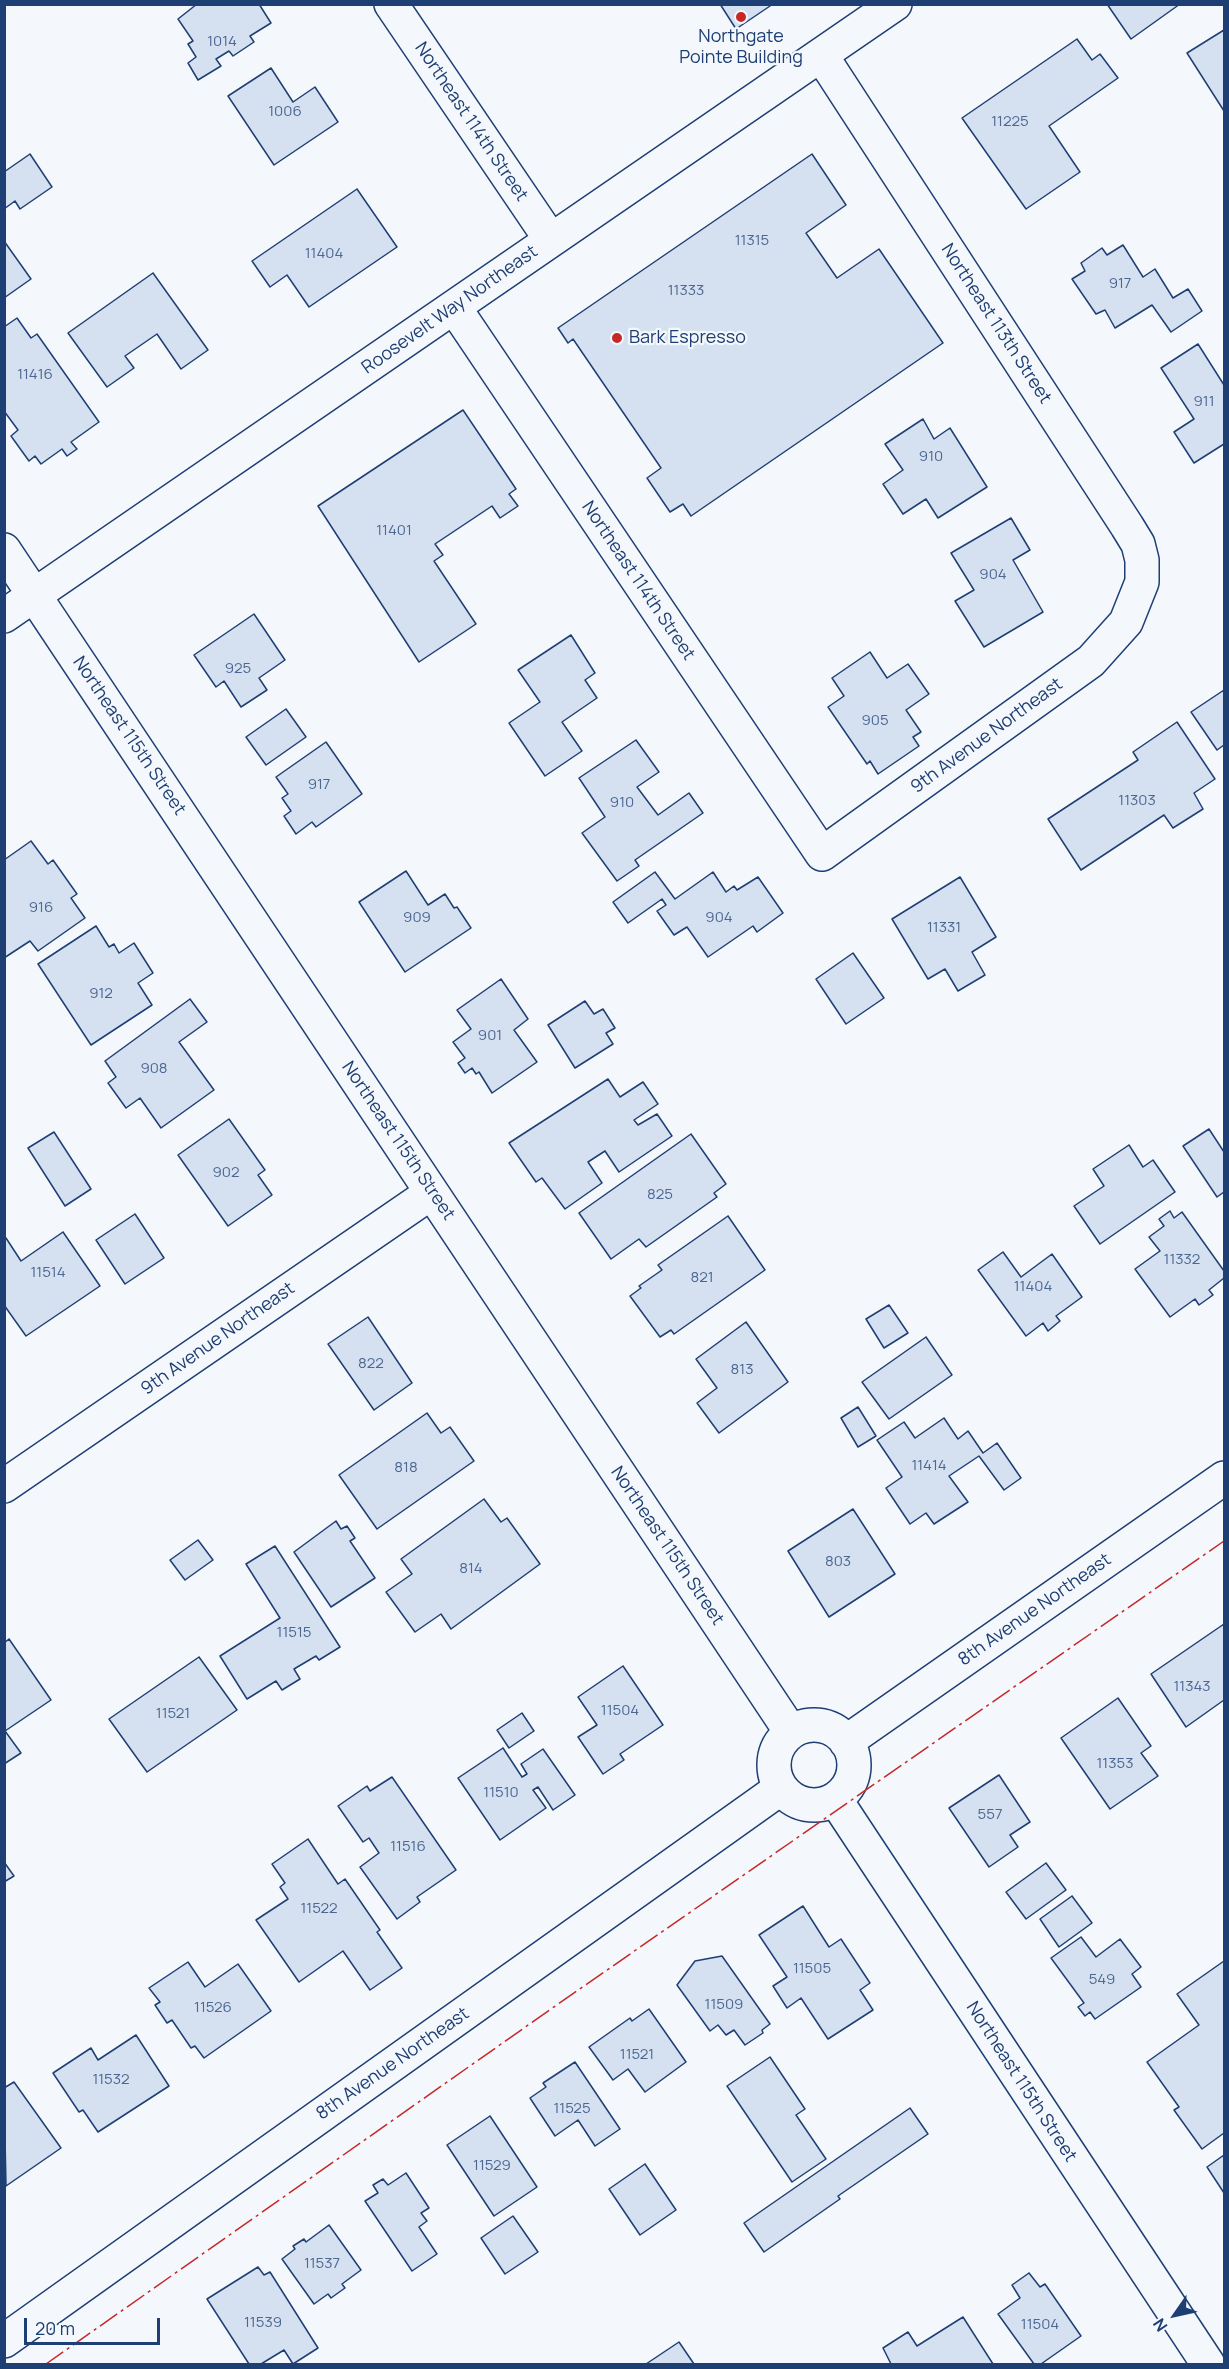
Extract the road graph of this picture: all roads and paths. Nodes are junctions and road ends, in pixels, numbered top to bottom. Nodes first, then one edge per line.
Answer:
1 (391, 4) edge
2 (895, 4) edge
3 (820, 55) junction
4 (551, 240) junction
5 (454, 307) junction
6 (4, 550) edge
7 (35, 595) junction
8 (1136, 602) joint
9 (4, 616) edge
10 (822, 854) joint
11 (431, 1192) junction
12 (1224, 1478) edge
13 (4, 1486) edge
14 (791, 1732) junction
15 (846, 1742) junction
16 (781, 1788) junction
17 (835, 1799) junction
18 (4, 2341) edge
19 (1198, 2361) edge

1 - 4 street, Northeast 114th Street
2 - 3 street, Roosevelt Way Northeast
3 - 4 street, Roosevelt Way Northeast
3 - 8 street, Northeast 113th Street
4 - 5 street, Roosevelt Way Northeast
5 - 7 street, Roosevelt Way Northeast
5 - 10 street, Northeast 114th Street
6 - 7 street, Northeast 115th Street
7 - 9 street, Roosevelt Way Northeast
7 - 11 street, Northeast 115th Street
8 - 10 street, 9th Avenue Northeast
11 - 13 street, 9th Avenue Northeast
11 - 14 street, Northeast 115th Street
12 - 15 street, 8th Avenue Northeast
14 - 15 street
14 - 16 street
15 - 17 street
16 - 17 street
16 - 18 street, 8th Avenue Northeast
17 - 19 street, Northeast 115th Street

